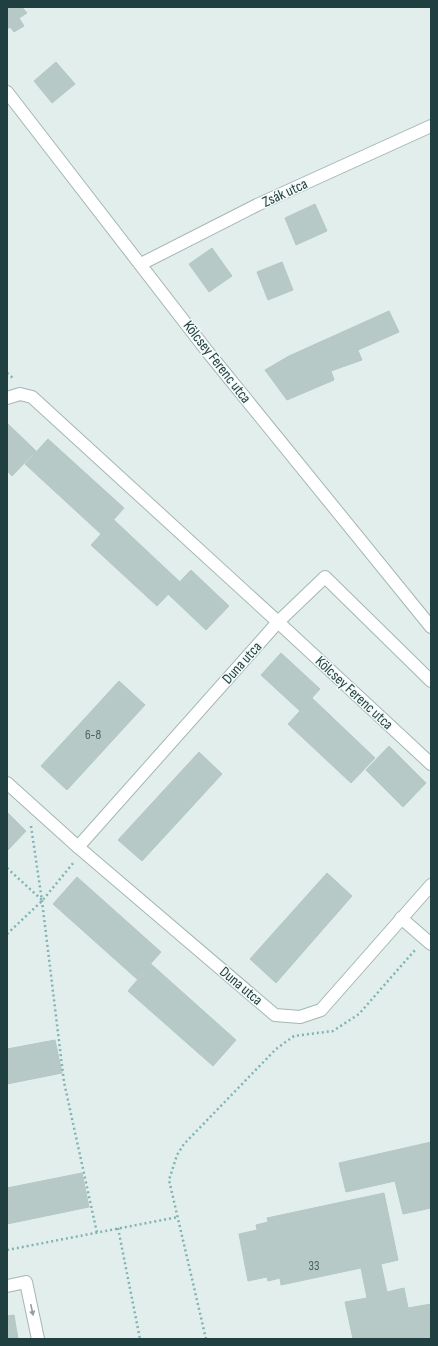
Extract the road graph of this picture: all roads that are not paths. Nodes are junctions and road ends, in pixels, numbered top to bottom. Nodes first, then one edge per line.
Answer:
1 (7, 92) edge
2 (431, 126) edge
3 (141, 264) junction
4 (7, 398) edge
5 (278, 622) junction
6 (431, 627) edge
7 (431, 681) edge
8 (431, 764) edge
9 (7, 783) edge
10 (81, 849) junction
11 (431, 885) edge
12 (401, 918) junction
13 (428, 942) edge
14 (7, 1286) edge
15 (38, 1339) edge

1 - 3 street, Kölcsey Ferenc utca
2 - 3 street, Zsák utca
3 - 6 street, Kölcsey Ferenc utca
4 - 5 street, Kölcsey Ferenc utca
5 - 7 street
5 - 8 street, Kölcsey Ferenc utca
5 - 10 street, Duna utca
9 - 10 street, Duna utca
10 - 12 street, Duna utca
11 - 12 street, Duna utca
12 - 13 street
14 -> 15 street

